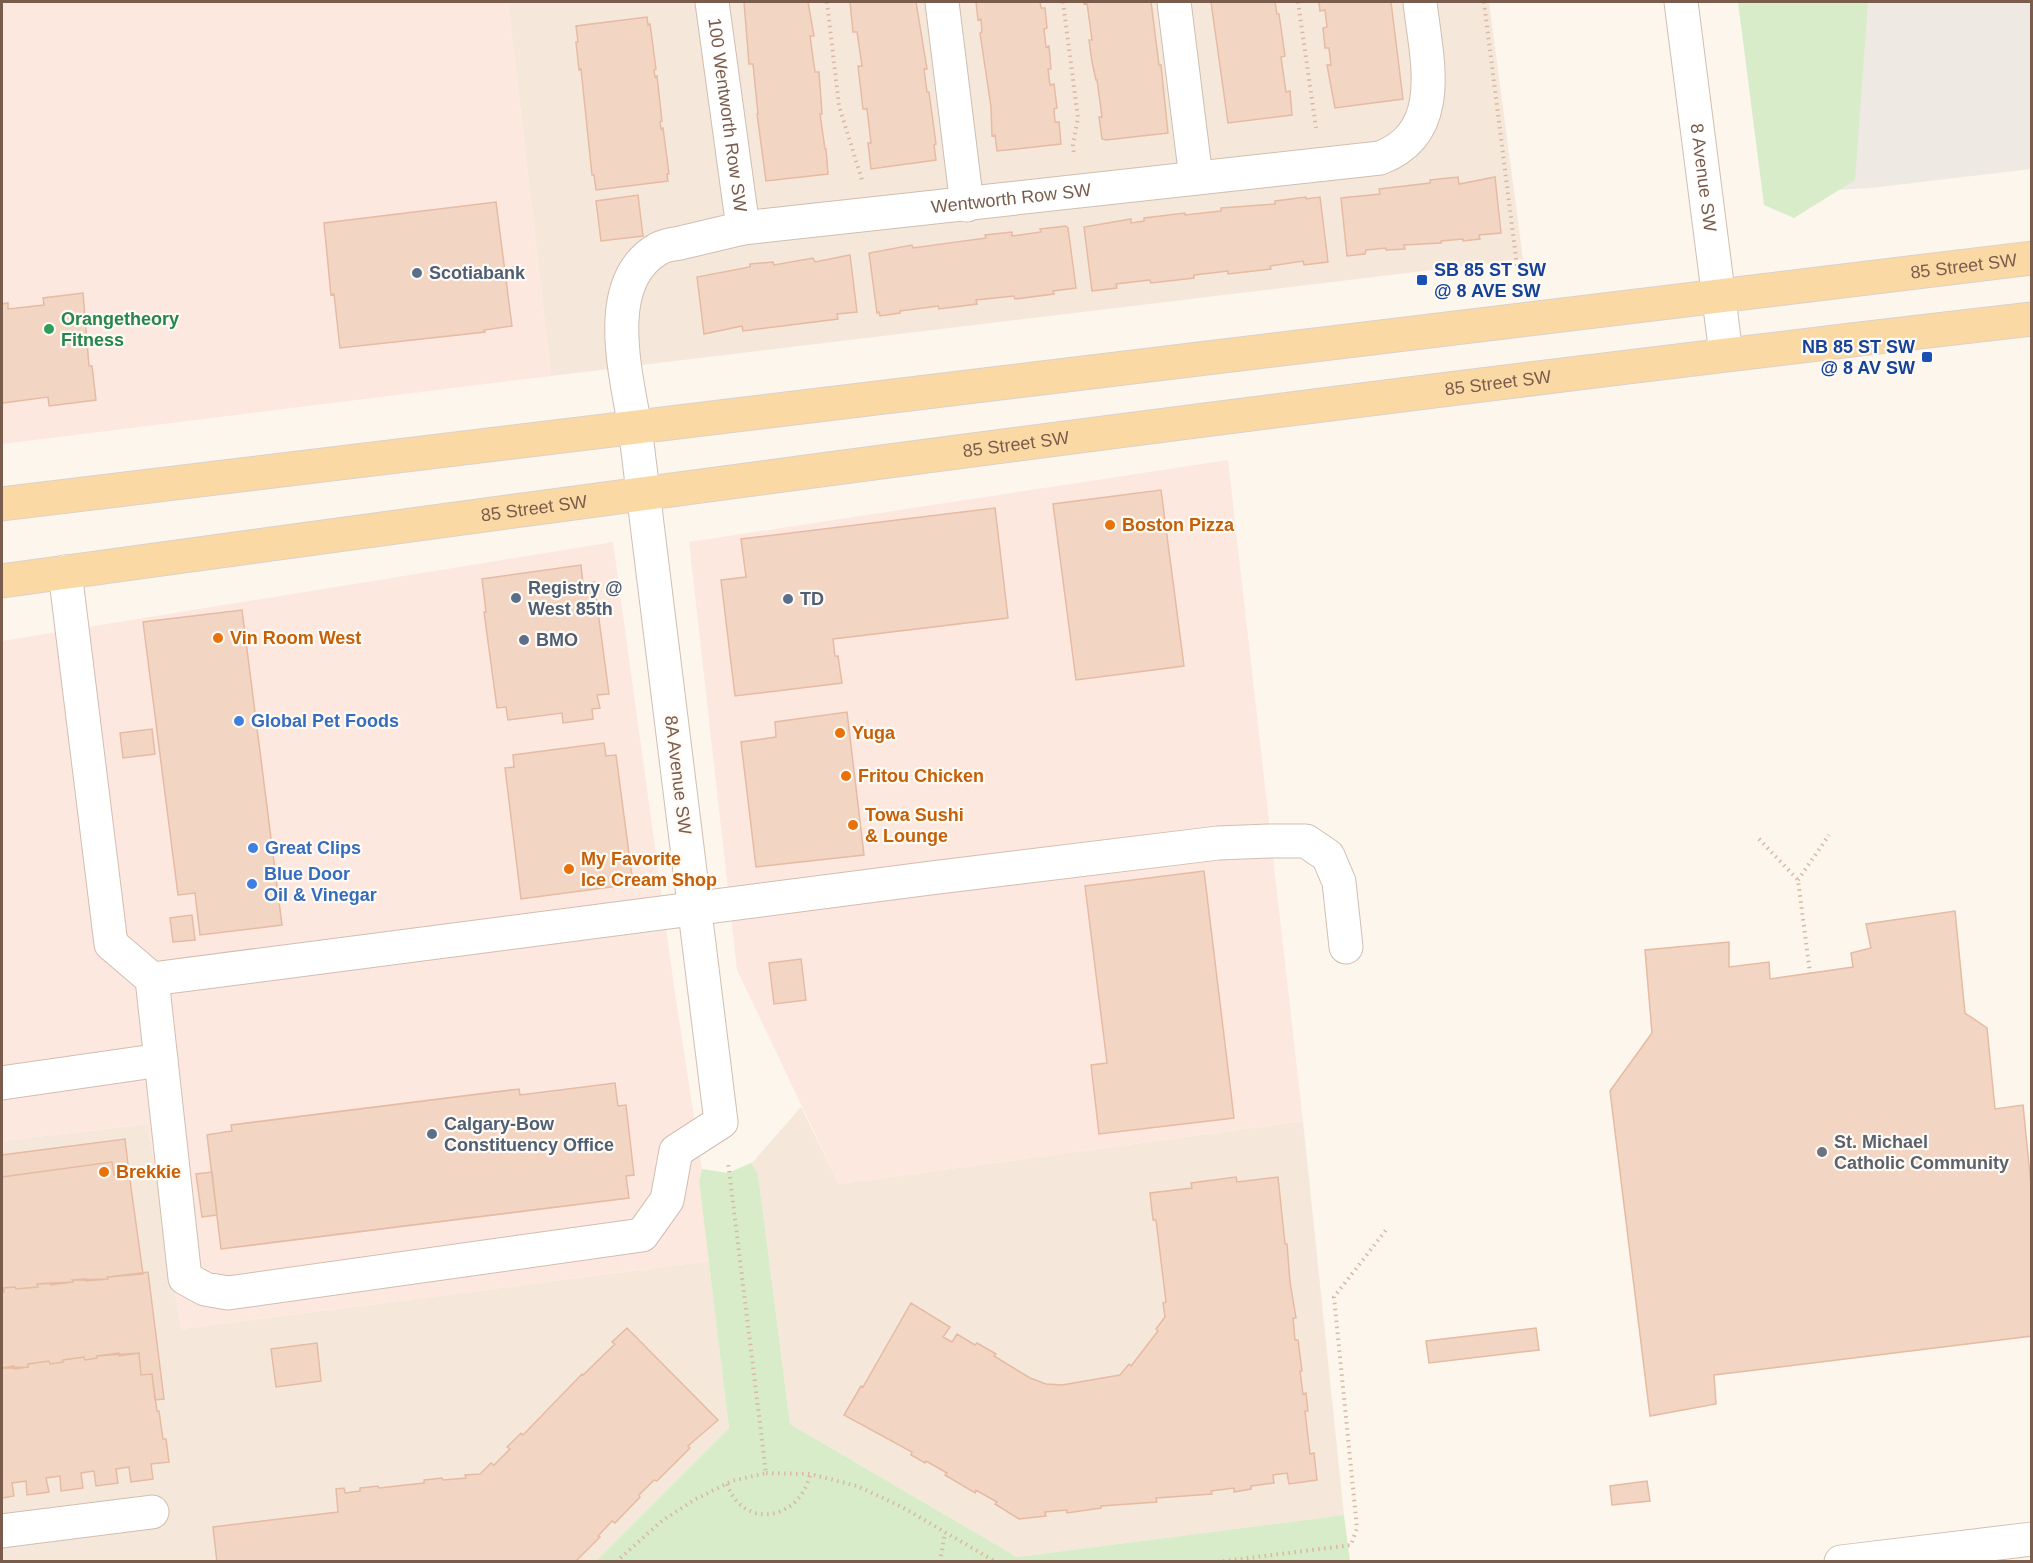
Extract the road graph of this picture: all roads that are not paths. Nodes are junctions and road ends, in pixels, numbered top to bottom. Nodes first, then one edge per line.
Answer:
1 (712, 2) edge
2 (942, 2) edge
3 (1174, 2) edge
4 (1420, 2) edge
5 (1681, 2) edge
6 (1196, 178) junction
7 (967, 205) junction
8 (743, 228) junction
9 (2031, 258) edge
10 (1719, 294) junction
11 (2031, 319) edge
12 (1726, 354) junction
13 (635, 427) junction
14 (643, 493) junction
15 (2, 504) edge
16 (65, 572) junction
17 (2, 581) edge
18 (695, 909) junction
19 (1346, 947) dead end
20 (152, 979) junction
21 (161, 1060) junction
22 (2, 1083) edge
23 (152, 1512) dead end
24 (2, 1531) edge
25 (2031, 1539) edge
26 (1928, 1556) edge
27 (1840, 1562) edge

1 - 8 street, 100 Wentworth Row SW
2 - 7 street
3 - 6 street
4 - 6 street, Wentworth Row SW
5 - 10 street, 8 Avenue SW
6 - 7 street, Wentworth Row SW
7 - 8 street, Wentworth Row SW
8 - 13 street, Wentworth Row SW
9 - 10 main road, 85 Street SW
10 - 12 street, 8 Avenue SW
10 - 13 main road, 85 Street SW
11 - 12 main road, 85 Street SW
12 - 14 main road, 85 Street SW
13 - 14 street, 8A Avenue SW
13 - 15 main road, 85 Street SW
14 - 16 main road, 85 Street SW
14 - 18 street, 8A Avenue SW
16 - 17 main road, 85 Street SW
16 - 20 street
18 - 19 street
18 - 20 street
18 - 21 street, 8A Avenue SW
20 - 21 street
21 - 22 street
23 - 24 street
25 - 26 street
26 - 27 street

